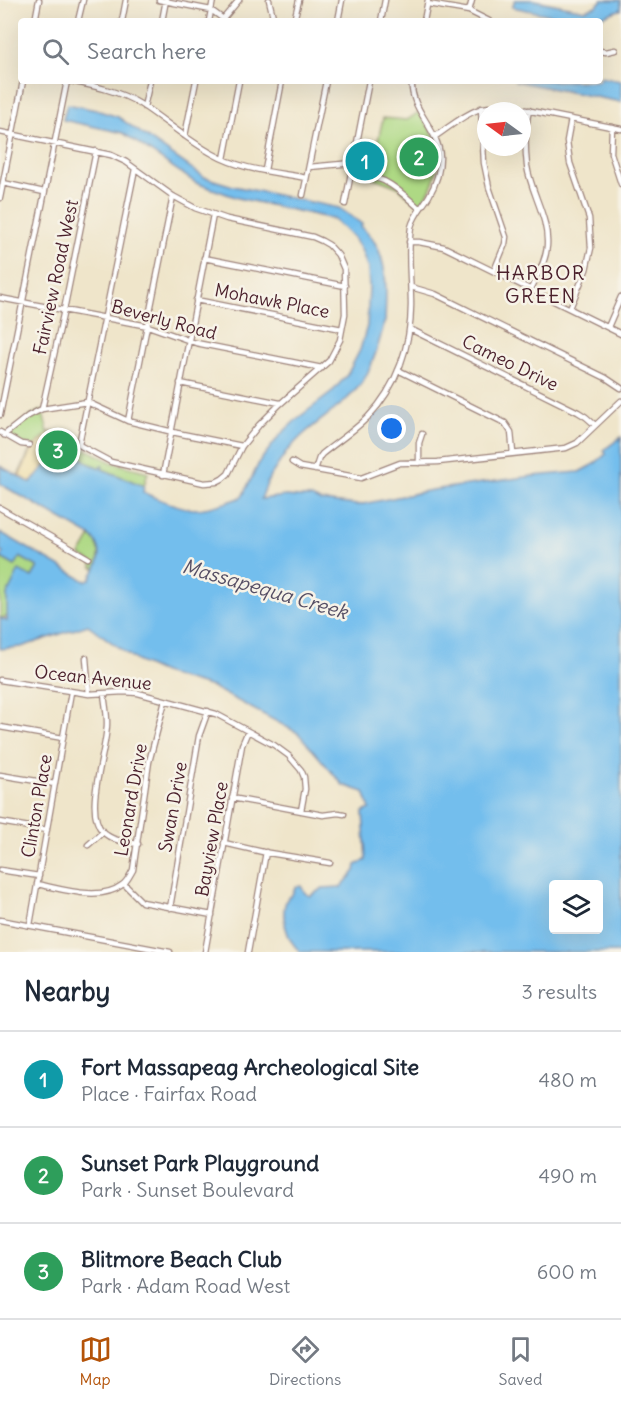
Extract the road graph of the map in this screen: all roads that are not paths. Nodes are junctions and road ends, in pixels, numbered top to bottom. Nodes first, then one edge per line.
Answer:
1 (39, 0) edge
2 (83, 0) edge
3 (126, 0) edge
4 (159, 0) edge
5 (213, 0) edge
6 (239, 0) edge
7 (269, 0) edge
8 (298, 0) edge
9 (342, 0) edge
10 (385, 0) edge
11 (472, 0) edge
12 (166, 1) edge
13 (428, 2) edge
14 (211, 10) junction
15 (469, 11) junction
16 (36, 18) edge
17 (79, 18) edge
18 (123, 18) edge
19 (163, 18) edge
20 (210, 18) edge
21 (221, 18) edge
22 (226, 18) edge
23 (273, 18) edge
24 (295, 18) edge
25 (339, 18) edge
26 (382, 18) edge
27 (425, 18) edge
28 (483, 18) edge
29 (615, 50) dead end
30 (603, 52) edge
31 (22, 84) edge
32 (67, 84) edge
33 (81, 84) edge
34 (109, 84) edge
35 (149, 84) edge
36 (195, 84) edge
37 (238, 84) edge
38 (281, 84) edge
39 (325, 84) edge
40 (368, 84) edge
41 (412, 84) edge
42 (108, 90) junction
43 (144, 107) junction
44 (477, 109) edge
45 (531, 111) edge
46 (571, 119) junction
47 (612, 127) junction
48 (621, 129) edge
49 (0, 132) edge
50 (13, 134) junction
51 (185, 136) junction
52 (436, 136) junction
53 (54, 143) junction
54 (96, 151) junction
55 (483, 156) edge
56 (527, 156) edge
57 (224, 159) junction
58 (353, 163) junction
59 (309, 167) junction
60 (135, 169) junction
61 (265, 170) junction
62 (351, 173) junction
63 (306, 178) junction
64 (1, 183) edge
65 (621, 184) edge
66 (44, 192) junction
67 (303, 195) dead end
68 (173, 196) junction
69 (0, 198) edge
70 (345, 204) dead end
71 (420, 209) junction
72 (213, 215) junction
73 (409, 242) junction
74 (204, 258) junction
75 (494, 271) junction
76 (345, 286) junction
77 (411, 287) junction
78 (531, 290) junction
79 (621, 297) edge
80 (0, 298) edge
81 (196, 300) junction
82 (22, 302) junction
83 (570, 308) junction
84 (64, 310) junction
85 (105, 318) junction
86 (148, 326) junction
87 (608, 327) junction
88 (342, 329) junction
89 (410, 329) junction
90 (621, 334) edge
91 (188, 340) junction
92 (322, 368) junction
93 (398, 370) junction
94 (180, 383) junction
95 (621, 388) edge
96 (621, 401) edge
97 (87, 402) junction
98 (280, 404) junction
99 (42, 409) junction
100 (0, 415) edge
101 (128, 421) junction
102 (595, 425) junction
103 (171, 431) junction
104 (2, 434) edge
105 (422, 434) dead end
106 (29, 445) dead end
107 (242, 446) junction
108 (513, 453) junction
109 (292, 462) dead end
110 (419, 463) junction
111 (315, 470) junction
112 (163, 475) junction
113 (0, 508) edge
114 (88, 558) dead end
115 (86, 658) dead end
116 (0, 680) edge
117 (71, 692) junction
118 (89, 694) junction
119 (104, 694) junction
120 (165, 701) junction
121 (208, 711) junction
122 (0, 727) edge
123 (248, 731) junction
124 (63, 738) junction
125 (0, 775) edge
126 (55, 784) junction
127 (232, 798) junction
128 (301, 811) junction
129 (344, 814) dead end
130 (0, 822) edge
131 (47, 830) junction
132 (103, 832) junction
133 (224, 843) junction
134 (138, 844) junction
135 (88, 845) dead end
136 (266, 852) junction
137 (330, 863) dead end
138 (0, 870) edge
139 (39, 876) junction
140 (37, 884) junction
141 (124, 884) junction
142 (170, 908) junction
143 (212, 915) junction
144 (0, 920) edge
145 (30, 925) junction
146 (170, 952) edge
147 (205, 952) edge
148 (248, 952) edge

1 - 16 street
2 - 17 street
3 - 18 street
4 - 12 street
5 - 14 street
6 - 22 street
7 - 23 street
8 - 24 street
9 - 25 street
10 - 26 street
11 - 15 street
12 - 14 street
12 - 19 street
13 - 15 street
13 - 27 street
14 - 20 street
14 - 21 street
15 - 28 street
29 - 30 street
31 - 50 street
32 - 53 street
33 - 42 street
34 - 42 street
35 - 43 street
36 - 51 street
37 - 57 street
38 - 61 street
39 - 59 street
40 - 58 street
41 - 52 street
42 - 43 street
43 - 51 street
44 - 52 street
45 - 46 street
46 - 47 street
46 - 83 street
47 - 48 street
47 - 65 street
49 - 50 street
50 - 53 street
50 - 64 street
51 - 57 street
52 - 71 street
53 - 54 street
53 - 66 street
54 - 60 street
54 - 84 street, Fairview Road West
55 - 75 street
56 - 78 street
57 - 61 street
58 - 59 street
58 - 62 street
59 - 63 street
60 - 68 street
60 - 85 street
61 - 63 street
62 - 70 street
62 - 71 street
63 - 67 street
64 - 66 street
64 - 69 street
66 - 82 street
68 - 72 street
68 - 86 street
71 - 73 street
72 - 74 street
72 - 76 street
73 - 75 street
73 - 77 street
74 - 76 street
74 - 81 street
75 - 78 street
76 - 88 street
77 - 89 street
77 - 95 street
78 - 83 street
79 - 87 street
80 - 82 street, Beverly Road
81 - 88 street, Mohawk Place
81 - 91 street
82 - 84 street, Beverly Road
82 - 100 street
83 - 87 street
84 - 85 street, Beverly Road
84 - 99 street, Fairview Road West
85 - 86 street, Beverly Road
85 - 97 street
86 - 91 street, Beverly Road
86 - 101 street
87 - 90 street
88 - 92 street
89 - 93 street
89 - 102 street, Cameo Drive
91 - 92 street, Beverly Road
91 - 94 street
92 - 98 street
93 - 108 street
93 - 111 street
94 - 98 street
94 - 103 street
96 - 102 street
97 - 99 street
97 - 101 street
97 - 112 street
98 - 107 street
99 - 104 street
101 - 103 street
102 - 108 street
103 - 107 street
103 - 112 street
104 - 106 street
105 - 110 street
107 - 112 street
108 - 110 street
109 - 111 street
110 - 111 street
113 - 114 street
115 - 118 street
116 - 117 street, Ocean Avenue
117 - 118 street, Ocean Avenue
117 - 124 street, Clinton Place
118 - 119 street, Ocean Avenue
119 - 120 street, Ocean Avenue
119 - 132 street
120 - 121 street, Ocean Avenue
120 - 134 street, Leonard Drive
121 - 123 street, Ocean Avenue
121 - 142 street, Swan Drive
122 - 124 street
123 - 127 street, Bayview Place
123 - 128 street, Ocean Avenue
124 - 126 street, Clinton Place
125 - 126 street
126 - 131 street, Clinton Place
127 - 128 street
127 - 133 street, Bayview Place
128 - 129 street
130 - 131 street
131 - 139 street, Clinton Place
132 - 134 street
132 - 135 street
133 - 136 street
133 - 143 street, Bayview Place
134 - 141 street, Leonard Drive
136 - 137 street
136 - 148 street
138 - 139 street
139 - 140 street, Clinton Place
140 - 141 street, Leonard Drive
140 - 145 street, Clinton Place
141 - 142 street
142 - 143 street
143 - 147 street, Bayview Place
144 - 145 street
145 - 146 street

